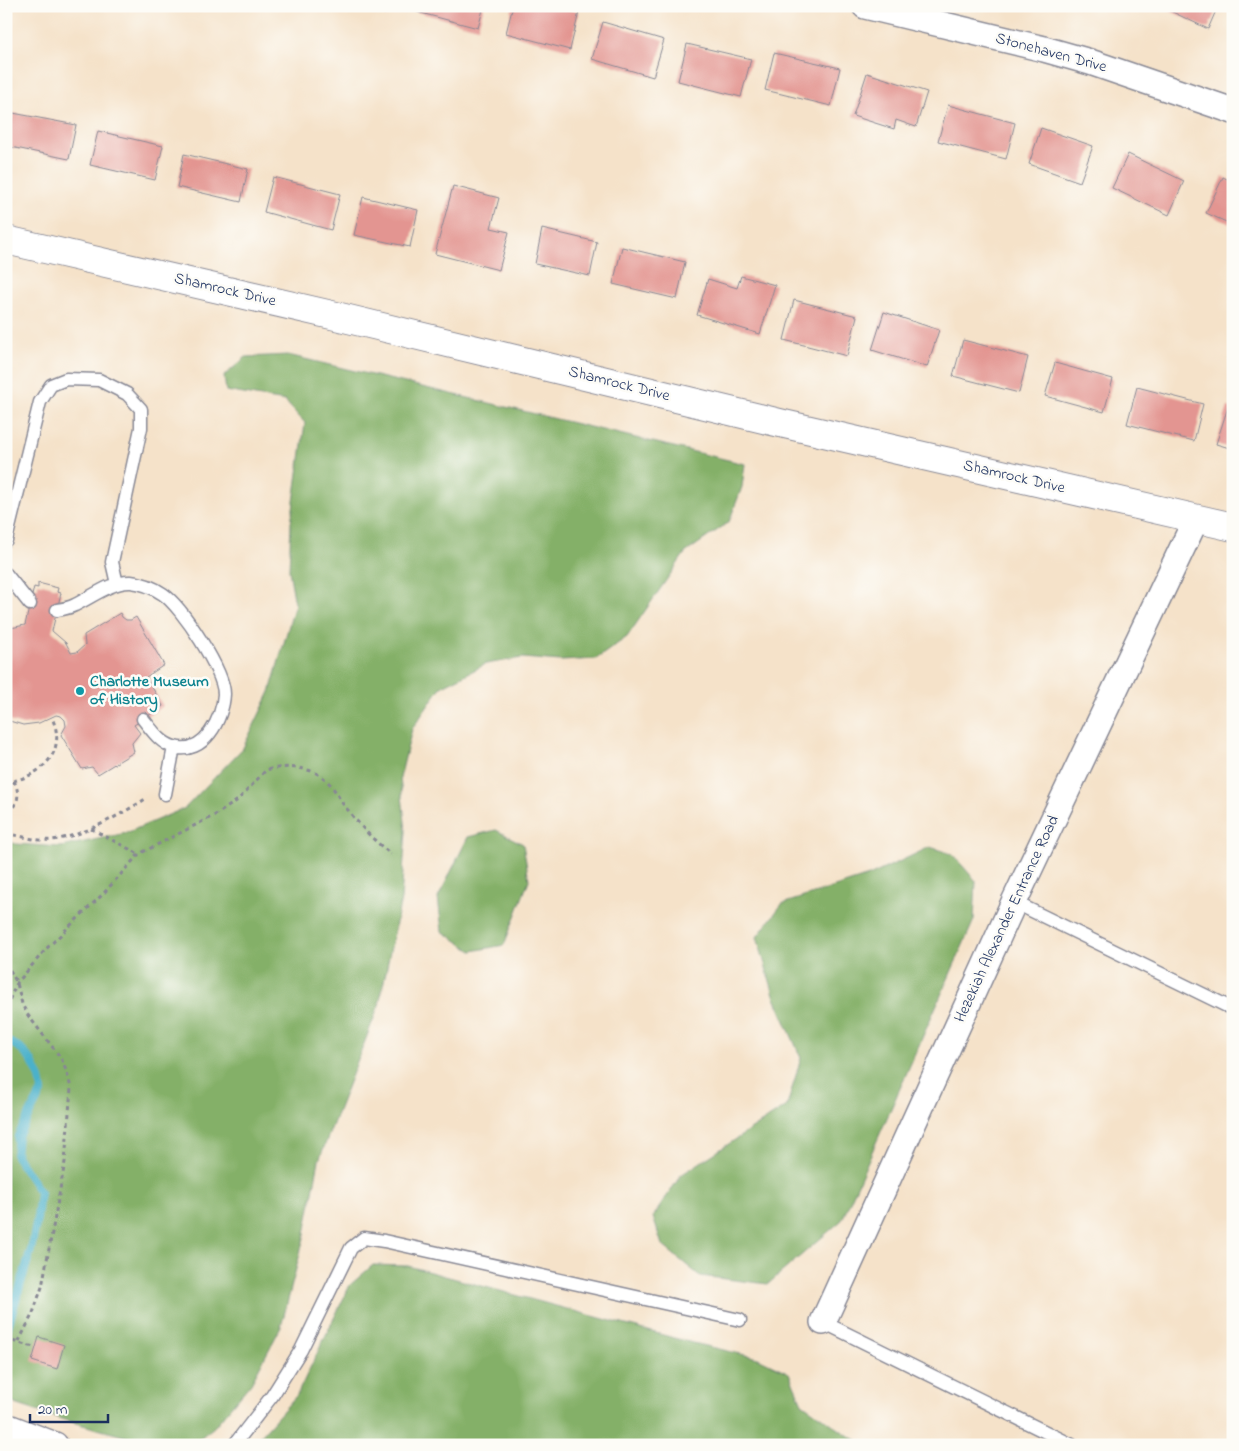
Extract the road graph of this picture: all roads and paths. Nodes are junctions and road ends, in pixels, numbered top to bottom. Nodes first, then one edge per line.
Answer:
1 (865, 6) edge
2 (1233, 111) edge
3 (6, 240) edge
4 (1196, 518) junction
5 (1233, 527) edge
6 (6, 540) edge
7 (6, 574) edge
8 (116, 584) junction
9 (30, 604) dead end
10 (57, 610) dead end
11 (52, 718) dead end
12 (143, 719) dead end
13 (174, 748) junction
14 (6, 777) edge
15 (13, 781) junction
16 (166, 790) joint
17 (6, 812) edge
18 (90, 828) junction
19 (6, 834) edge
20 (139, 854) junction
21 (391, 854) dead end
22 (1014, 902) junction
23 (6, 964) edge
24 (17, 983) junction
25 (6, 1006) edge
26 (1233, 1009) edge
27 (740, 1320) dead end
28 (824, 1322) joint
29 (6, 1338) edge
30 (18, 1343) junction
31 (34, 1347) dead end
32 (6, 1426) edge
33 (55, 1445) edge
34 (234, 1445) edge
35 (1072, 1445) edge

1 - 2 street, Stonehaven Drive
3 - 4 street, Shamrock Drive
4 - 5 street, Shamrock Drive
4 - 22 street, Hezekiah Alexander Entrance Road
6 - 8 lane
7 - 9 lane
8 - 10 lane
8 - 13 lane
11 - 15 path
12 - 13 lane
13 - 16 lane
14 - 15 path
15 - 17 path
16 - 18 path
18 - 19 path
18 - 20 path
20 - 21 path
20 - 24 path
22 - 26 lane
22 - 28 street, Hezekiah Alexander Entrance Road
23 - 24 path
24 - 25 path
24 - 30 path
27 - 34 lane
28 - 35 lane
29 - 30 path
30 - 31 path
32 - 33 street

